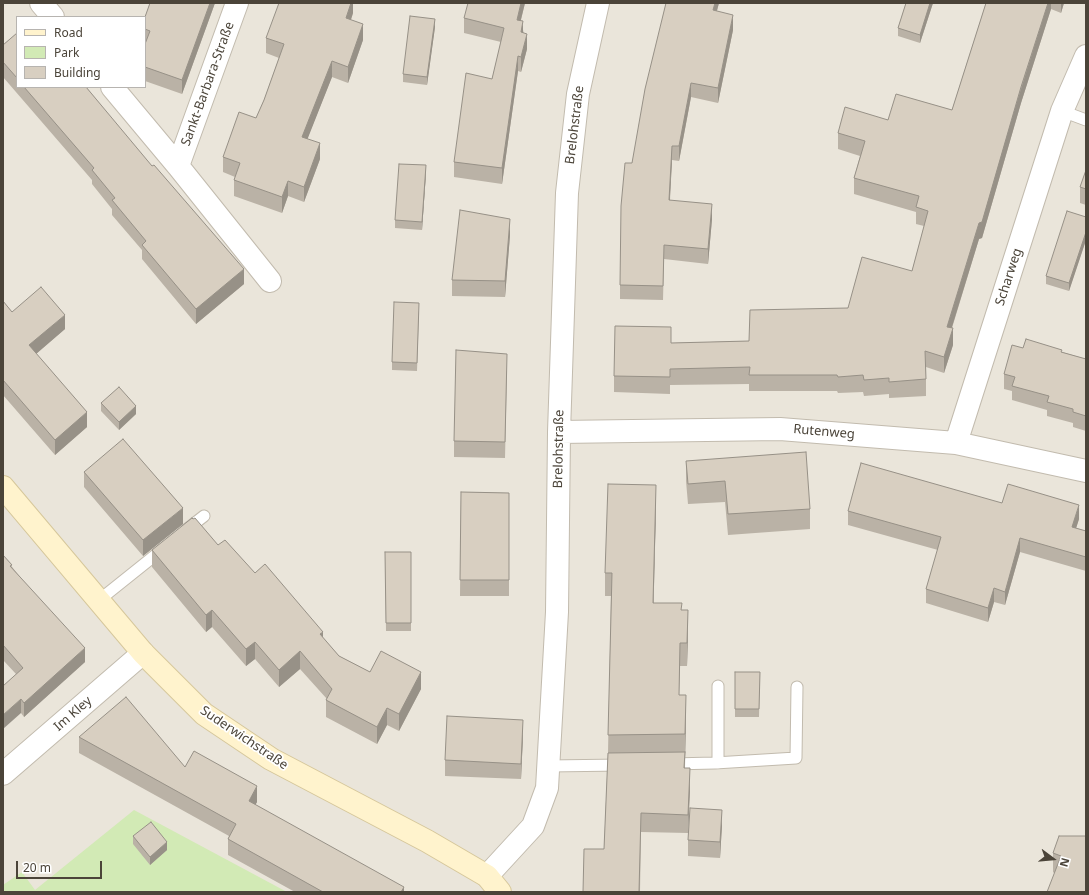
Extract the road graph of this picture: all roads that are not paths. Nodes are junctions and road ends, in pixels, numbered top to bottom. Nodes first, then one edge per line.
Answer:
1 (41, 3) edge
2 (237, 3) edge
3 (598, 3) edge
4 (52, 16) edge
5 (1086, 56) edge
6 (113, 88) edge
7 (1062, 111) junction
8 (1086, 120) edge
9 (178, 166) junction
10 (270, 281) dead end
11 (559, 432) junction
12 (956, 443) junction
13 (1086, 471) edge
14 (3, 488) edge
15 (204, 516) dead end
16 (98, 601) junction
17 (143, 653) junction
18 (718, 686) dead end
19 (797, 687) dead end
20 (718, 763) junction
21 (659, 764) edge
22 (636, 765) edge
23 (548, 766) junction
24 (3, 774) edge
25 (494, 884) edge

1 - 4 street
2 - 9 street, Sankt-Barbara-Straße
3 - 11 street, Brelohstraße
5 - 7 street, Scharweg
6 - 9 street, Sankt-Barbara-Straße
7 - 8 lane
7 - 12 street, Scharweg
9 - 10 street, Sankt-Barbara-Straße
11 - 12 street, Rutenweg
11 - 23 street, Brelohstraße
12 - 13 street, Rutenweg
14 - 16 main road, Suderwichstraße
15 - 16 lane
16 - 17 main road, Suderwichstraße
17 - 24 street, Im Kley
17 - 25 main road, Suderwichstraße
18 - 20 lane
19 - 20 lane
20 - 21 lane
22 - 23 lane
23 - 25 street, Brelohstraße

